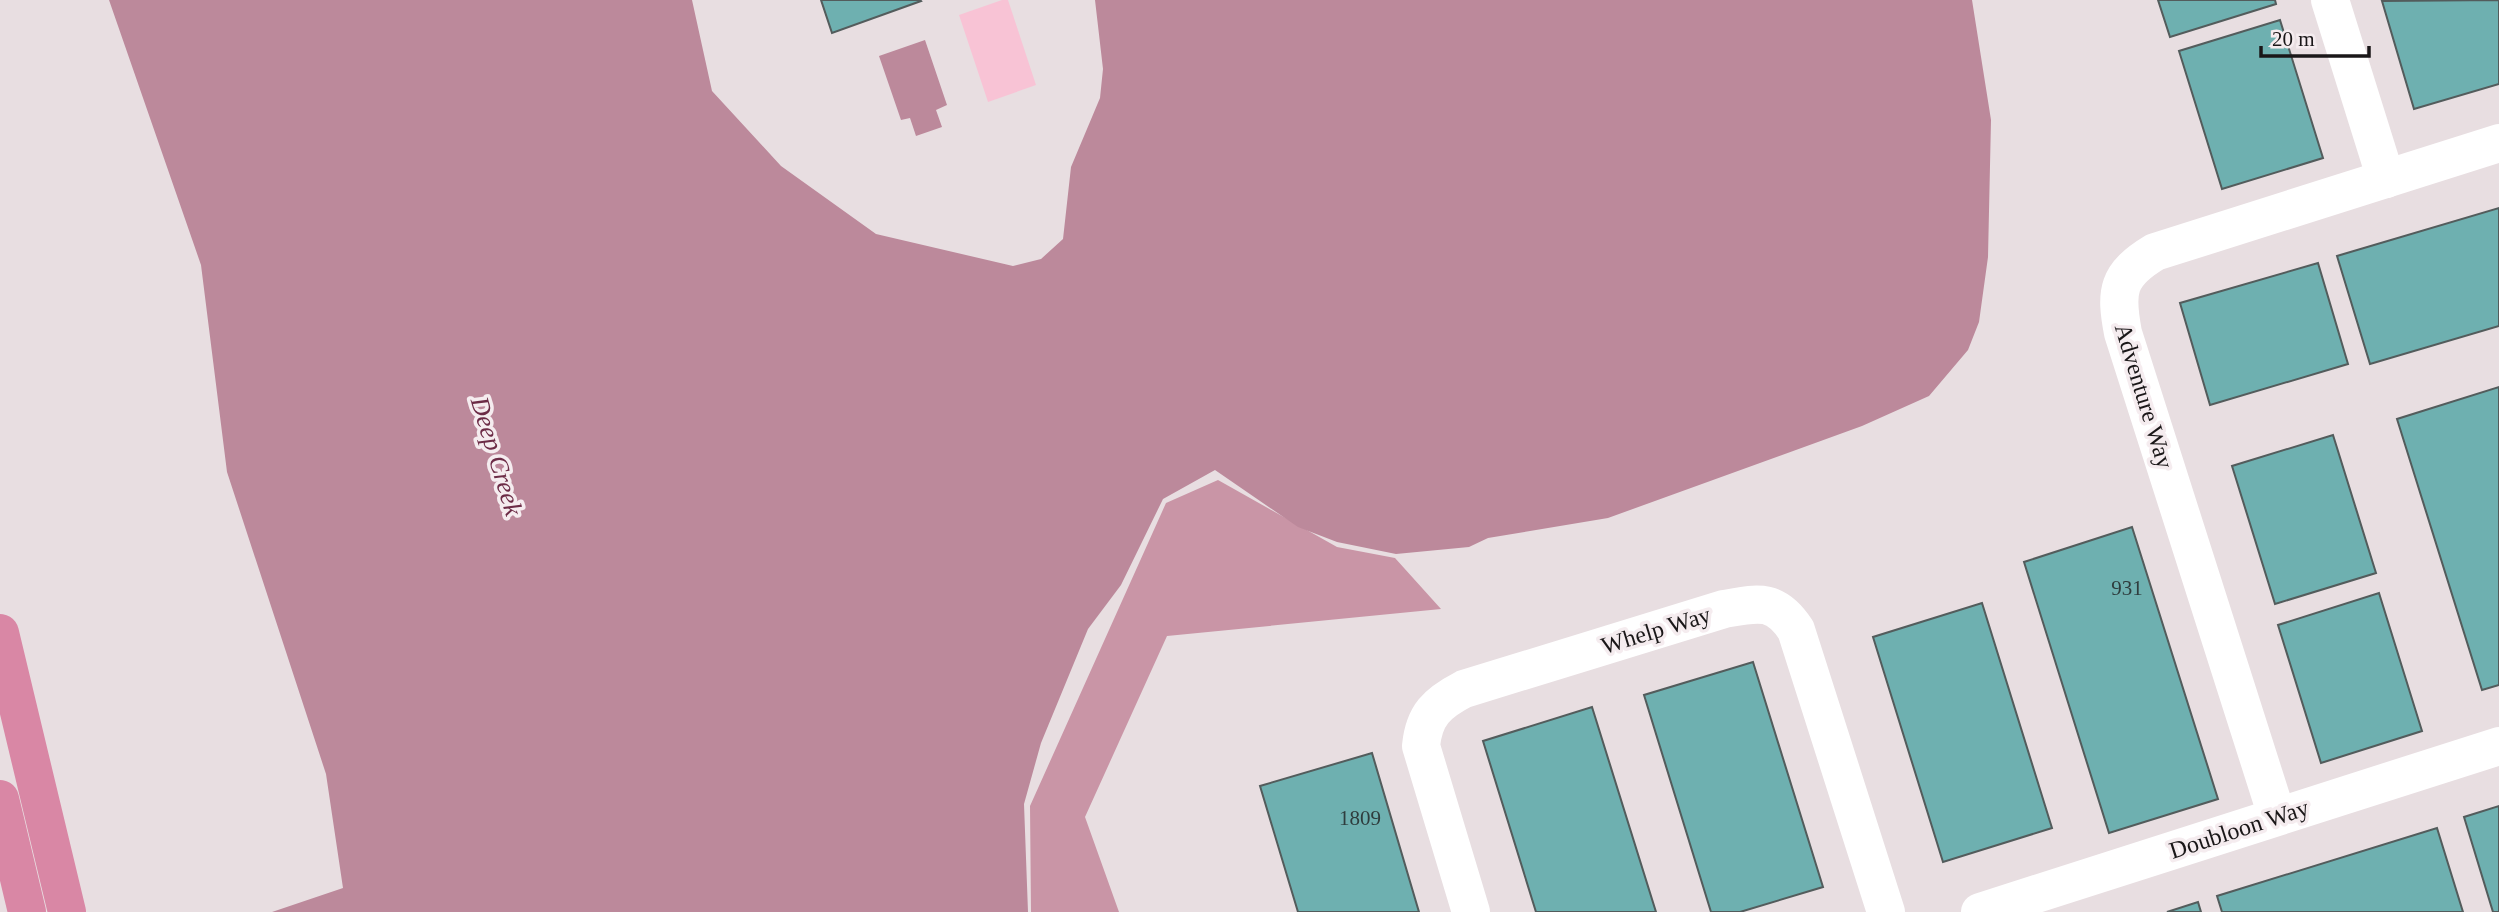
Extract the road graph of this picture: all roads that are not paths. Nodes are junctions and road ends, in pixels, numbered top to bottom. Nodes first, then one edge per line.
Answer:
1 (2330, 0) edge
2 (2499, 143) edge
3 (2386, 179) junction
4 (0, 633) edge
5 (2499, 746) edge
6 (0, 799) edge
7 (2277, 817) junction
8 (27, 912) edge
9 (67, 912) edge
10 (1471, 912) edge
11 (1886, 912) edge
12 (1980, 912) edge

1 - 3 street
2 - 3 street, Adventure Way
3 - 7 street, Adventure Way
4 - 9 highway
5 - 7 street, Doubloon Way
6 - 8 highway
7 - 12 street, Doubloon Way
10 - 11 street, Whelp Way

